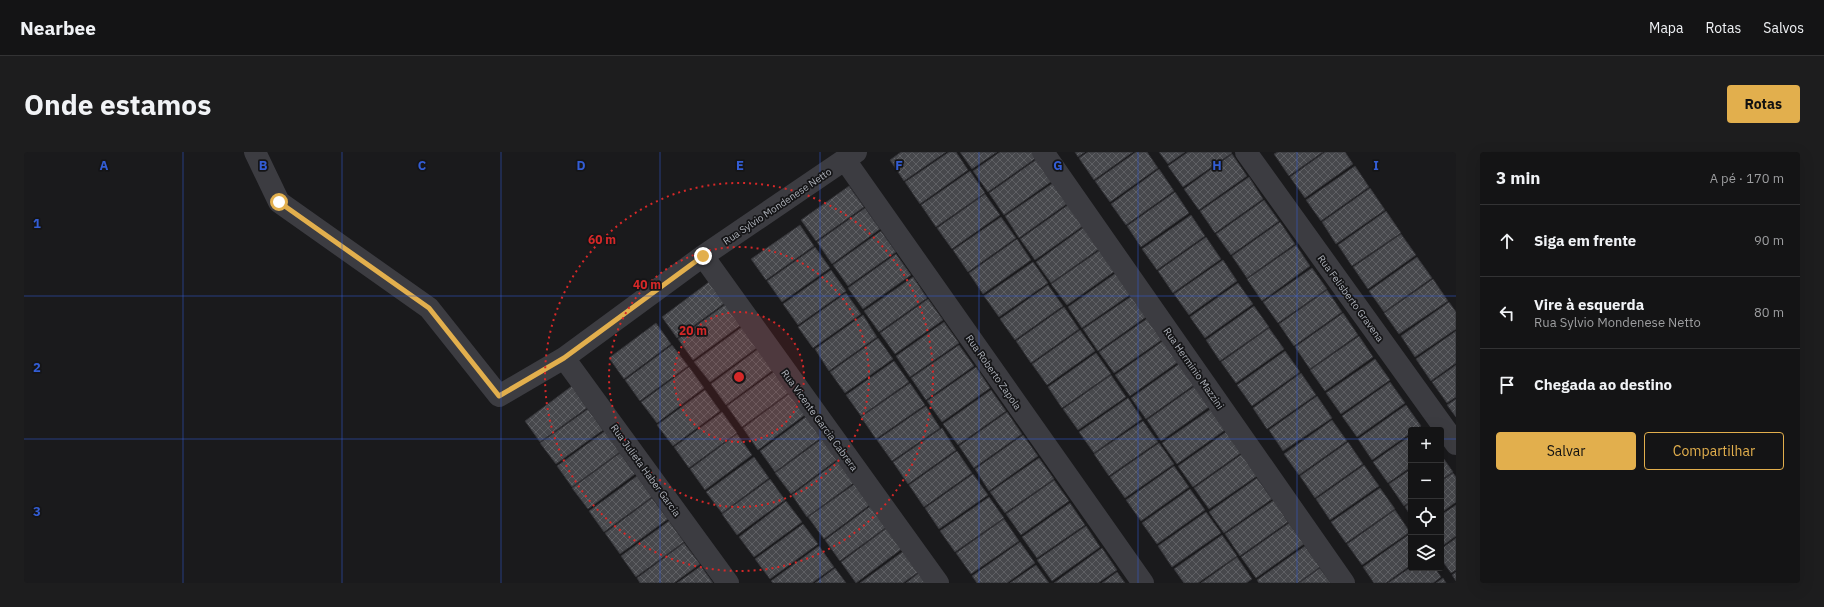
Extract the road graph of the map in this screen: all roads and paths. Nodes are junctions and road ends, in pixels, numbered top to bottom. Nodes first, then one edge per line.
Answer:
1 (255, 152) edge
2 (1044, 152) edge
3 (1246, 152) edge
4 (851, 156) edge
5 (703, 256) junction
6 (564, 358) junction
7 (1456, 444) edge
8 (728, 583) edge
9 (938, 583) edge
10 (1143, 583) edge
11 (1344, 583) edge

1 - 6 street, Rua Sylvio Mondenese Netto
2 - 11 street, Rua Herminio Mazzini
3 - 7 street, Rua Felisberto Gravena
4 - 5 street, Rua Sylvio Mondenese Netto
4 - 10 street, Rua Roberto Zapola
5 - 6 street, Rua Sylvio Mondenese Netto
5 - 9 street, Rua Vicente Garcia Cabrera
6 - 8 street, Rua Julieta Haber Garcia

